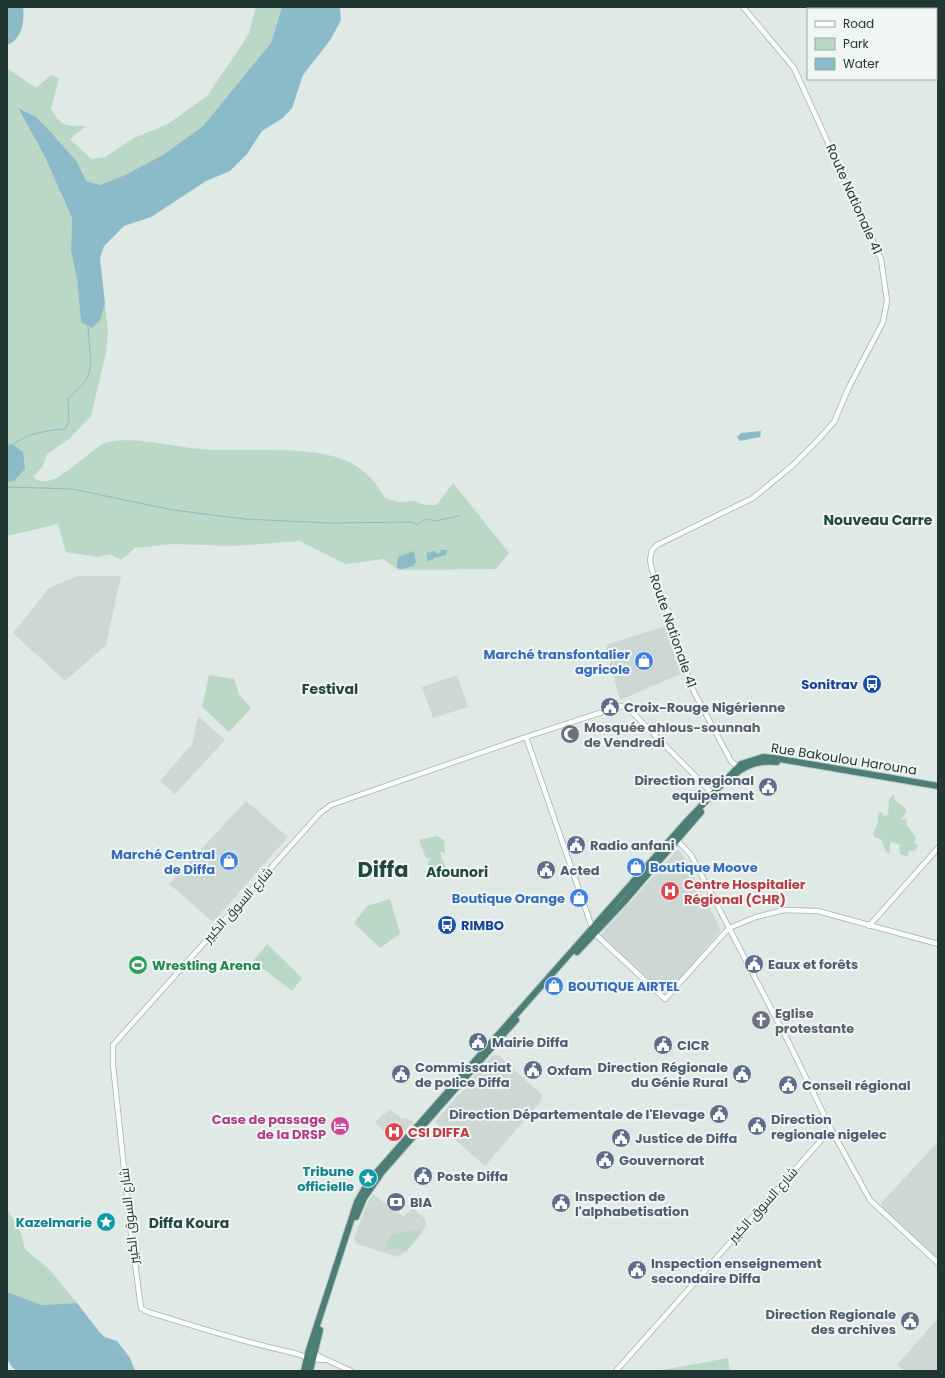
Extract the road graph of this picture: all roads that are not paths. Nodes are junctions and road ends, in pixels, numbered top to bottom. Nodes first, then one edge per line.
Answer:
1 (743, 7) edge
2 (526, 737) junction
3 (740, 768) junction
4 (938, 786) edge
5 (938, 789) edge
6 (714, 795) junction
7 (675, 838) junction
8 (938, 848) edge
9 (869, 926) junction
10 (729, 928) junction
11 (594, 930) junction
12 (938, 944) edge
13 (831, 1129) junction
14 (938, 1263) edge
15 (311, 1356) junction
16 (304, 1371) edge
17 (310, 1371) edge
18 (351, 1371) edge
19 (616, 1371) edge

1 - 3 street, Route Nationale 41
2 - 6 street, شارع السوق الكبير
2 - 11 street
2 - 15 street, شارع السوق الكبير
3 - 4 highway, Rue Bakoulou Harouna
3 - 5 highway, Rue Bakoulou Harouna
3 - 6 highway, Rue Bakoulou Harouna
6 - 7 highway, Rue Bakoulou Harouna
7 - 10 street
7 - 11 highway, Rue Bakoulou Harouna
8 - 9 street
9 - 10 street
9 - 12 street
10 - 11 street
10 - 13 street
11 - 15 highway, Rue Bakoulou Harouna
13 - 14 street
13 - 19 street, شارع السوق الكبير
15 - 16 highway
15 - 17 highway
15 - 18 street, شارع السوق الكبير

